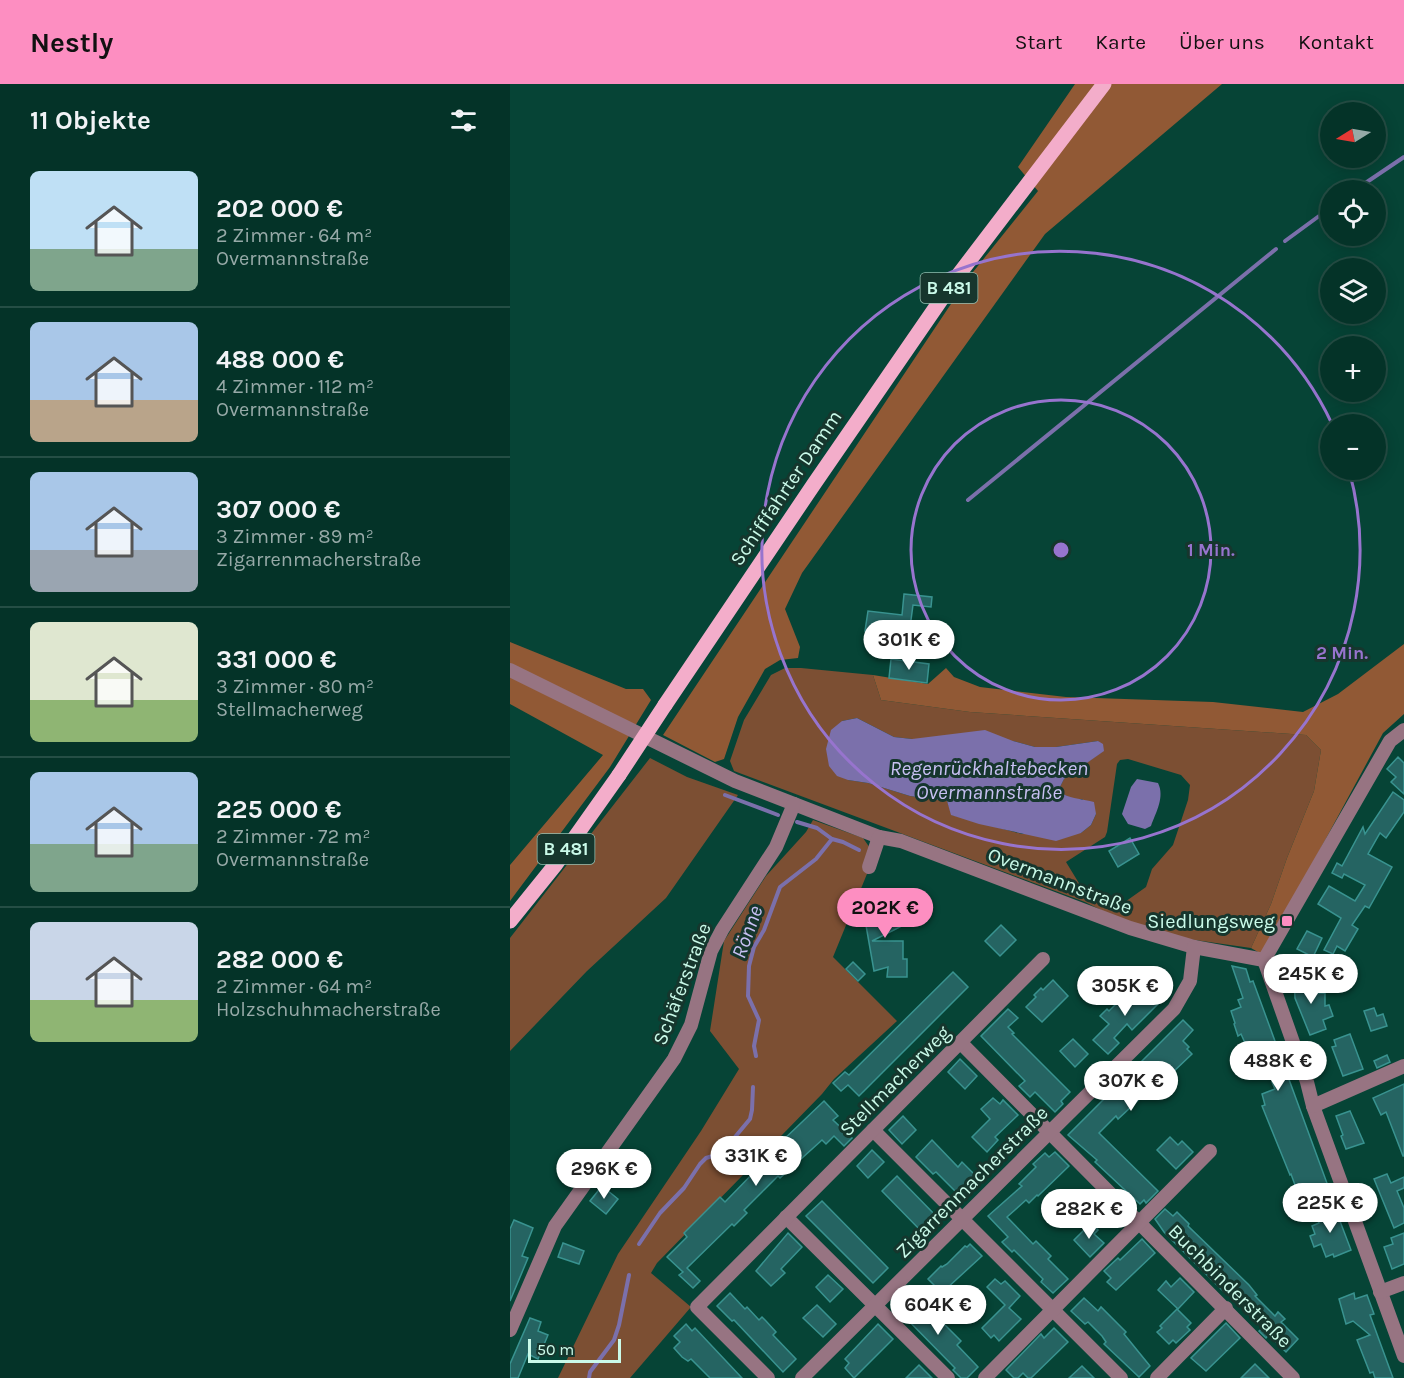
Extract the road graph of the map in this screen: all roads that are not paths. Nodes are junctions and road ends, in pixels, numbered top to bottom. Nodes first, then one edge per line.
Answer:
1 (1104, 84) edge
2 (510, 670) edge
3 (1404, 730) edge
4 (794, 804) junction
5 (879, 837) junction
6 (869, 867) dead end
7 (510, 921) edge
8 (1194, 947) junction
9 (1043, 959) dead end
10 (1264, 960) junction
11 (961, 1043) junction
12 (1404, 1066) edge
13 (1313, 1106) junction
14 (873, 1130) junction
15 (1050, 1132) junction
16 (1210, 1151) dead end
17 (786, 1217) junction
18 (962, 1219) junction
19 (1139, 1221) junction
20 (1404, 1283) edge
21 (1380, 1292) junction
22 (875, 1306) junction
23 (1053, 1308) junction
24 (1226, 1308) junction
25 (510, 1330) edge
26 (1404, 1356) edge
27 (768, 1378) edge
28 (802, 1378) edge
29 (948, 1378) edge
30 (985, 1378) edge
31 (1121, 1378) edge
32 (1157, 1378) edge
33 (1293, 1378) edge

1 - 7 main road, Schifffahrter Damm / B 481, bridge
2 - 4 street, Overmannstraße
3 - 10 street
4 - 5 street, Overmannstraße
4 - 25 street, Schäferstraße
5 - 6 street
5 - 8 street, Overmannstraße
8 - 10 street, Overmannstraße
8 - 15 street, Zigarrenmacherstraße
9 - 11 street, Stellmacherweg
10 - 13 street
11 - 14 street, Stellmacherweg
11 - 15 street, Buchbinderstraße
12 - 13 street
13 - 21 street
14 - 17 street, Stellmacherweg
14 - 18 street
15 - 18 street, Zigarrenmacherstraße
15 - 19 street, Buchbinderstraße
16 - 19 street
17 - 22 street
17 - 27 street, Stellmacherweg
18 - 22 street, Zigarrenmacherstraße
18 - 23 street
19 - 23 street
19 - 24 street, Buchbinderstraße
20 - 21 street
21 - 26 street
22 - 28 street, Zigarrenmacherstraße
22 - 29 street
23 - 30 street
23 - 31 street
24 - 32 street
24 - 33 street, Buchbinderstraße

